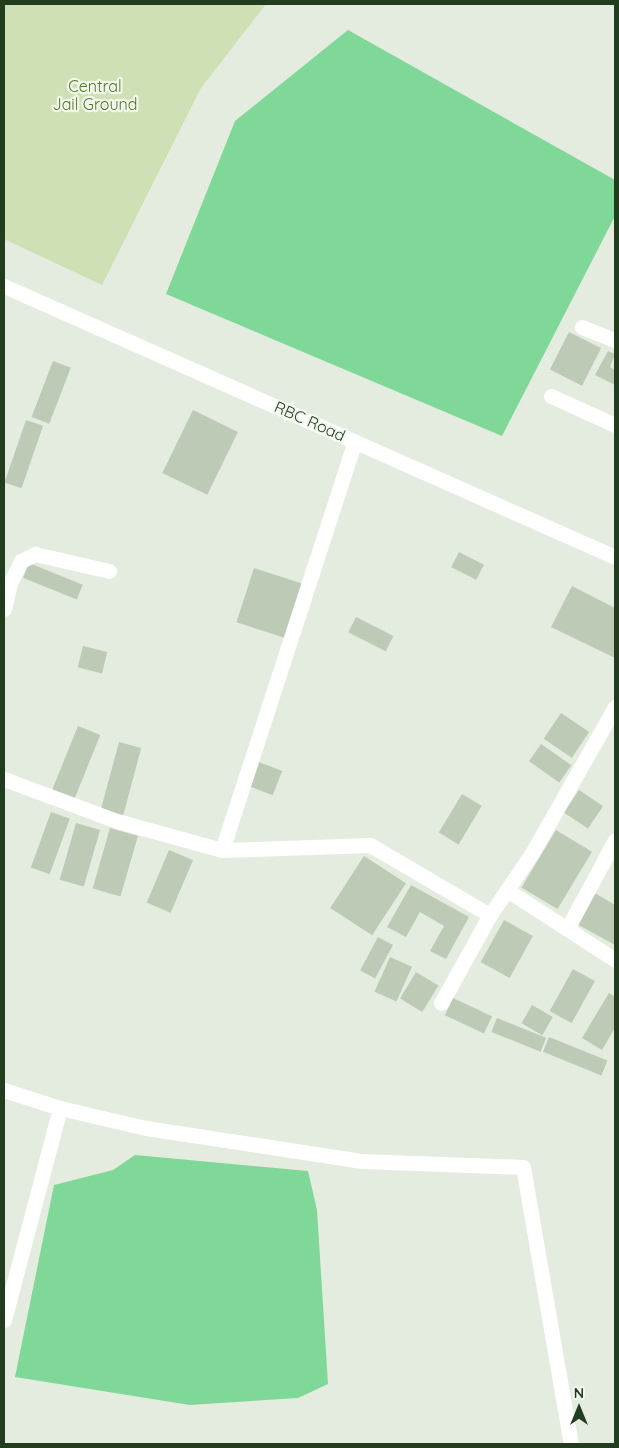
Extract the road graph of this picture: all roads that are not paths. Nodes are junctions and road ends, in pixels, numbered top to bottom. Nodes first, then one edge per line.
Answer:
1 (4, 286) edge
2 (582, 327) dead end
3 (615, 340) edge
4 (551, 396) dead end
5 (615, 425) edge
6 (355, 441) junction
7 (615, 557) edge
8 (109, 571) dead end
9 (4, 609) edge
10 (615, 707) edge
11 (4, 779) edge
12 (615, 840) edge
13 (222, 850) junction
14 (507, 890) junction
15 (490, 915) junction
16 (566, 929) junction
17 (615, 960) edge
18 (441, 1003) dead end
19 (4, 1090) edge
20 (60, 1108) junction
21 (4, 1320) edge
22 (571, 1444) edge

1 - 6 street, RBC Road
2 - 3 street
4 - 5 street
6 - 7 street, RBC Road
6 - 13 street
8 - 9 street
10 - 14 street
11 - 13 street
12 - 16 street
13 - 15 street
14 - 15 street
14 - 16 street
15 - 18 street
16 - 17 street
19 - 20 street
20 - 21 street
20 - 22 street

